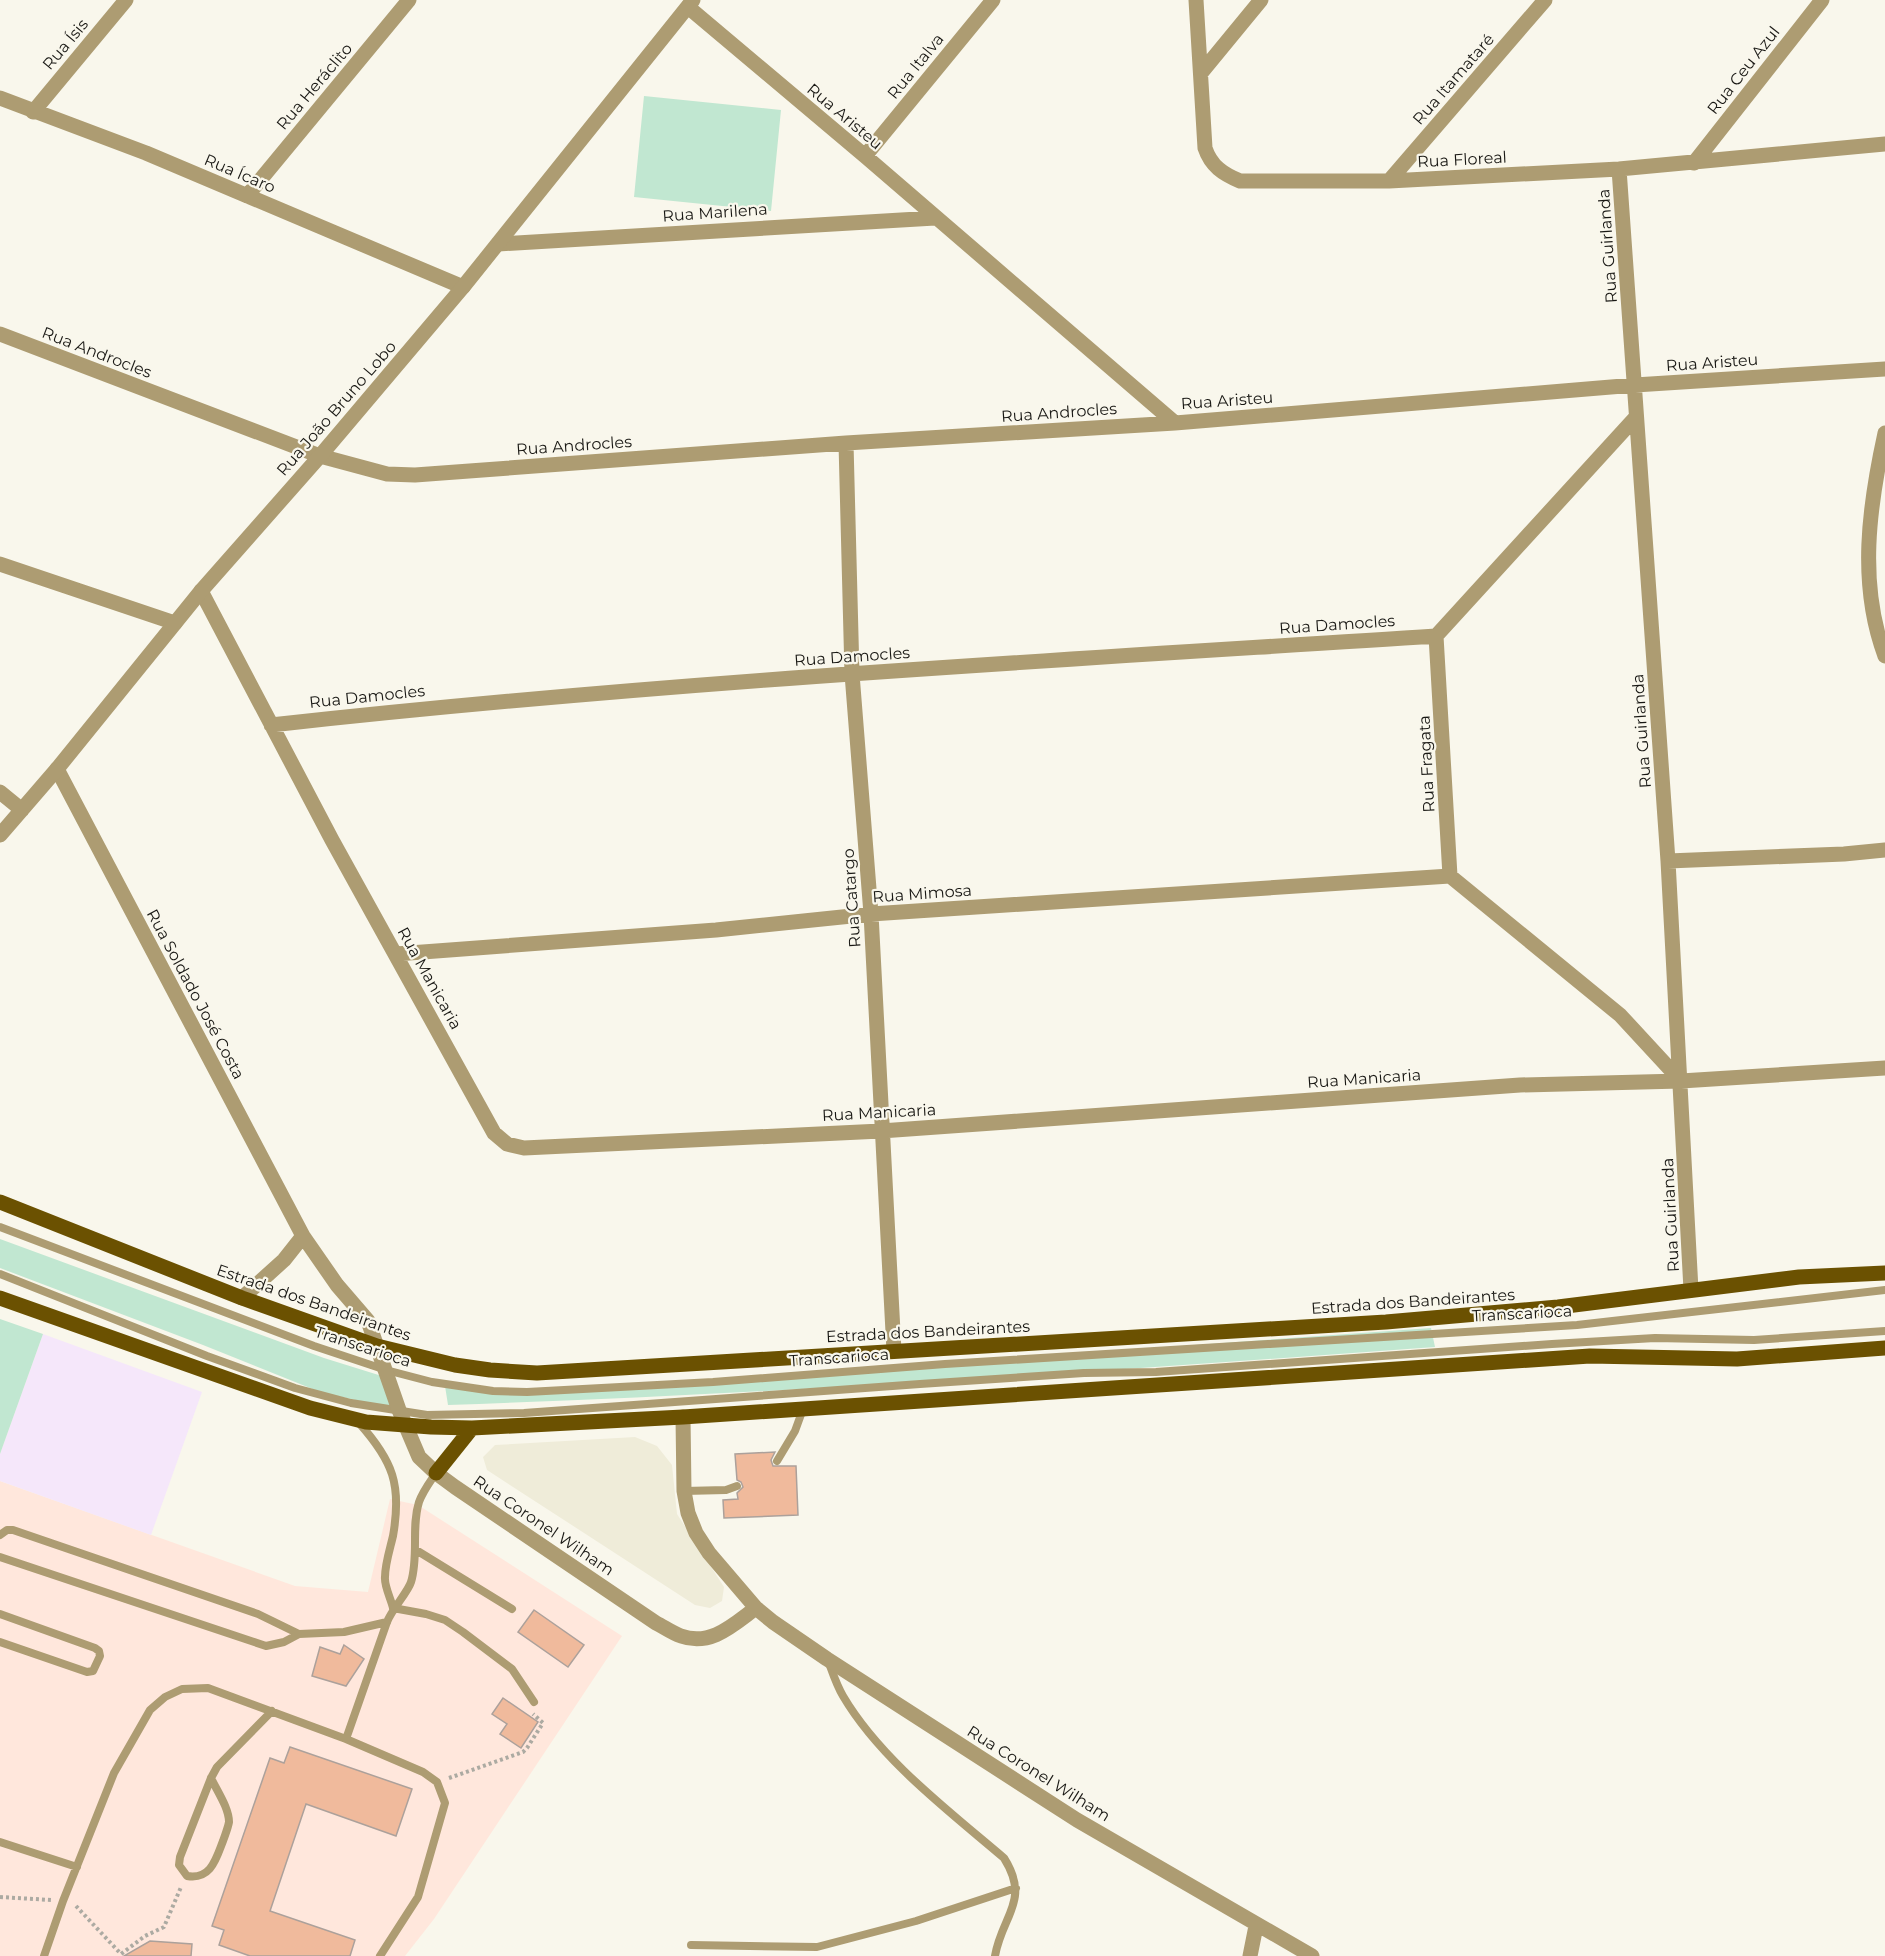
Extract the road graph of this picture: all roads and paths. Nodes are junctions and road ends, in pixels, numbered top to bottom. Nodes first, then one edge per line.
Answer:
1 (126, 0) edge
2 (409, 0) edge
3 (993, 0) edge
4 (1196, 0) edge
5 (1261, 0) edge
6 (1545, 0) edge
7 (1822, 0) edge
8 (691, 4) edge
9 (1808, 7) edge
10 (1201, 73) junction
11 (0, 98) edge
12 (33, 112) junction
13 (1885, 144) edge
14 (865, 156) junction
15 (1694, 163) junction
16 (1619, 170) junction
17 (1389, 181) junction
18 (247, 196) junction
19 (935, 218) junction
20 (498, 244) junction
21 (463, 287) junction
22 (0, 334) edge
23 (1885, 369) edge
24 (1635, 386) junction
25 (1636, 417) junction
26 (1175, 423) junction
27 (1885, 433) edge
28 (846, 443) junction
29 (320, 456) junction
30 (0, 564) edge
31 (201, 591) junction
32 (175, 623) junction
33 (1436, 636) junction
34 (1885, 656) edge
35 (852, 674) junction
36 (271, 725) junction
37 (57, 769) junction
38 (0, 792) edge
39 (21, 810) junction
40 (0, 835) edge
41 (1885, 850) edge
42 (1668, 861) junction
43 (1450, 876) junction
44 (871, 914) junction
45 (396, 954) junction
46 (1885, 1068) edge
47 (1681, 1081) junction
48 (881, 1131) junction
49 (0, 1202) edge
50 (0, 1227) edge
51 (303, 1236) junction
52 (1885, 1273) edge
53 (0, 1274) edge
54 (1692, 1290) junction
55 (1885, 1290) edge
56 (0, 1298) edge
57 (242, 1298) junction
58 (1885, 1331) edge
59 (377, 1346) junction
60 (1885, 1348) edge
61 (894, 1351) junction
62 (386, 1370) junction
63 (803, 1409) junction
64 (399, 1410) junction
65 (683, 1417) junction
66 (356, 1420) junction
67 (405, 1425) junction
68 (471, 1428) junction
69 (777, 1461) dead end
70 (436, 1473) junction
71 (737, 1486) dead end
72 (684, 1491) junction
73 (0, 1535) edge
74 (416, 1550) junction
75 (0, 1557) edge
76 (393, 1608) junction
77 (512, 1608) dead end
78 (756, 1608) junction
79 (0, 1614) edge
80 (387, 1622) junction
81 (299, 1634) junction
82 (0, 1642) edge
83 (827, 1659) junction
84 (534, 1702) joint
85 (272, 1711) junction
86 (346, 1739) junction
87 (211, 1778) junction
88 (436, 1782) junction
89 (0, 1842) edge
90 (77, 1867) junction
91 (187, 1876) junction
92 (1016, 1888) junction
93 (0, 1896) edge
94 (63, 1901) junction
95 (1256, 1926) junction
96 (691, 1945) dead end
97 (44, 1956) edge
98 (380, 1956) edge
99 (995, 1956) edge
100 (1250, 1956) edge
101 (1312, 1956) edge

1 - 12 street, Rua Ísis
2 - 18 street, Rua Heráclito
3 - 14 street, Rua Italva
4 - 10 street, Rua Floreal
5 - 10 street
6 - 17 street, Rua Itamataré
7 - 9 street, Rua Ceu Azul
8 - 14 street, Rua Aristeu
8 - 20 street, Rua João Bruno Lobo
9 - 15 street, Rua Ceu Azul
10 - 17 street, Rua Floreal
11 - 12 street, Rua Ícaro
12 - 18 street, Rua Ícaro
13 - 15 street, Rua Floreal
14 - 19 street, Rua Aristeu
15 - 16 street, Rua Floreal
16 - 17 street, Rua Floreal
16 - 24 street, Rua Guirlanda
18 - 21 street, Rua Ícaro
19 - 20 street, Rua Marilena
19 - 26 street, Rua Aristeu
20 - 21 street, Rua João Bruno Lobo
21 - 29 street, Rua João Bruno Lobo
22 - 29 street, Rua Androcles
23 - 24 street, Rua Aristeu
24 - 25 street, Rua Guirlanda
24 - 26 street, Rua Aristeu
25 - 33 street
25 - 42 street, Rua Guirlanda
26 - 28 street, Rua Androcles
27 - 34 street
28 - 29 street, Rua Androcles
28 - 35 street, Rua Catargo
29 - 31 street, Rua João Bruno Lobo
30 - 32 street
31 - 32 street, Rua João Bruno Lobo
31 - 36 street, Rua Manicaria
32 - 37 street, Rua João Bruno Lobo
33 - 35 street, Rua Damocles
33 - 43 street, Rua Fragata
35 - 36 street, Rua Damocles
35 - 44 street, Rua Catargo
36 - 45 street, Rua Manicaria
37 - 39 street, Rua João Bruno Lobo
37 - 51 street, Rua Soldado José Costa
38 - 39 street
39 - 40 street, Rua João Bruno Lobo
41 - 42 street
42 - 47 street, Rua Guirlanda
43 - 44 street, Rua Mimosa
43 - 47 street
44 - 45 street, Rua Mimosa
44 - 48 street, Rua Catargo
45 - 48 street, Rua Manicaria
46 - 47 street, Rua Manicaria
47 - 48 street, Rua Manicaria
47 - 54 street, Rua Guirlanda
48 - 61 street, Rua Catargo
49 - 57 main road, Estrada dos Bandeirantes
50 - 62 lane, Transcarioca
51 - 57 street
51 - 59 street, Rua Soldado José Costa
52 - 54 main road, Estrada dos Bandeirantes
53 - 64 lane, Transcarioca
54 - 61 main road, Estrada dos Bandeirantes
55 - 62 lane, Transcarioca
56 - 66 main road
57 - 59 main road, Estrada dos Bandeirantes
58 - 64 lane, Transcarioca
59 - 61 main road, Estrada dos Bandeirantes
59 - 62 street, Rua Coronel Wilham
60 - 63 main road
62 - 64 street, Rua Coronel Wilham
63 - 65 main road
63 - 69 lane
64 - 67 street, Rua Coronel Wilham
65 - 68 main road
65 - 72 street, Rua Coronel Wilham
66 - 67 main road
66 - 76 lane
67 - 68 main road
67 - 70 street, Rua Coronel Wilham
68 - 70 main road
70 - 74 lane
70 - 78 street, Rua Coronel Wilham
71 - 72 lane
72 - 78 street, Rua Coronel Wilham
73 - 81 lane
74 - 76 lane
74 - 77 lane
75 - 81 lane
76 - 80 lane
76 - 84 lane
78 - 83 street, Rua Coronel Wilham
79 - 82 lane
80 - 81 lane
80 - 86 lane
83 - 92 lane
83 - 95 street, Rua Coronel Wilham
84 - 88 path
85 - 86 lane
85 - 87 lane
85 - 90 lane
86 - 88 lane
87 - 91 lane
87 - 91 lane
88 - 98 lane
89 - 90 lane
90 - 94 lane
91 - 94 path
92 - 96 lane
92 - 99 lane
93 - 94 path
94 - 97 lane
95 - 100 street
95 - 101 street, Rua Coronel Wilham

